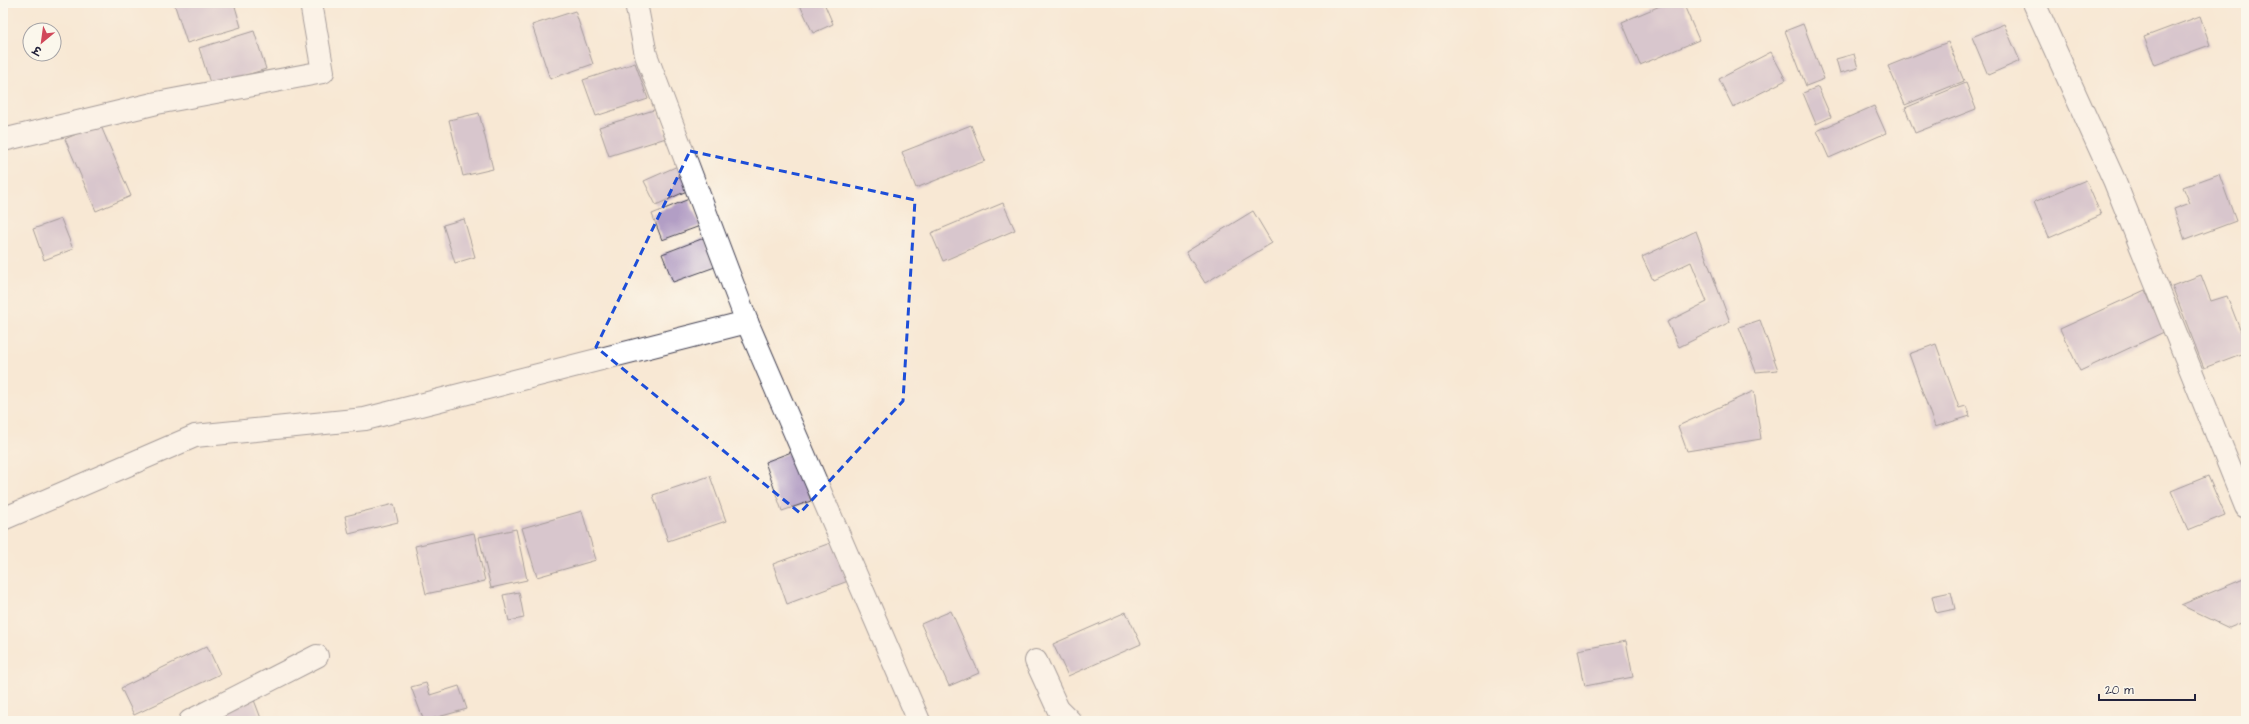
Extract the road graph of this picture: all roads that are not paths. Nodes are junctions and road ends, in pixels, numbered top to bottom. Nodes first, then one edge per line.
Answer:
1 (311, 3) edge
2 (636, 3) edge
3 (2034, 3) edge
4 (3, 140) edge
5 (747, 322) junction
6 (2246, 506) edge
7 (3, 519) edge
8 (317, 656) dead end
9 (1036, 661) dead end
10 (190, 721) edge
11 (919, 721) edge
12 (1070, 721) edge

1 - 4 street
2 - 5 street
3 - 6 street
5 - 7 street
5 - 11 street
8 - 10 street
9 - 12 street

